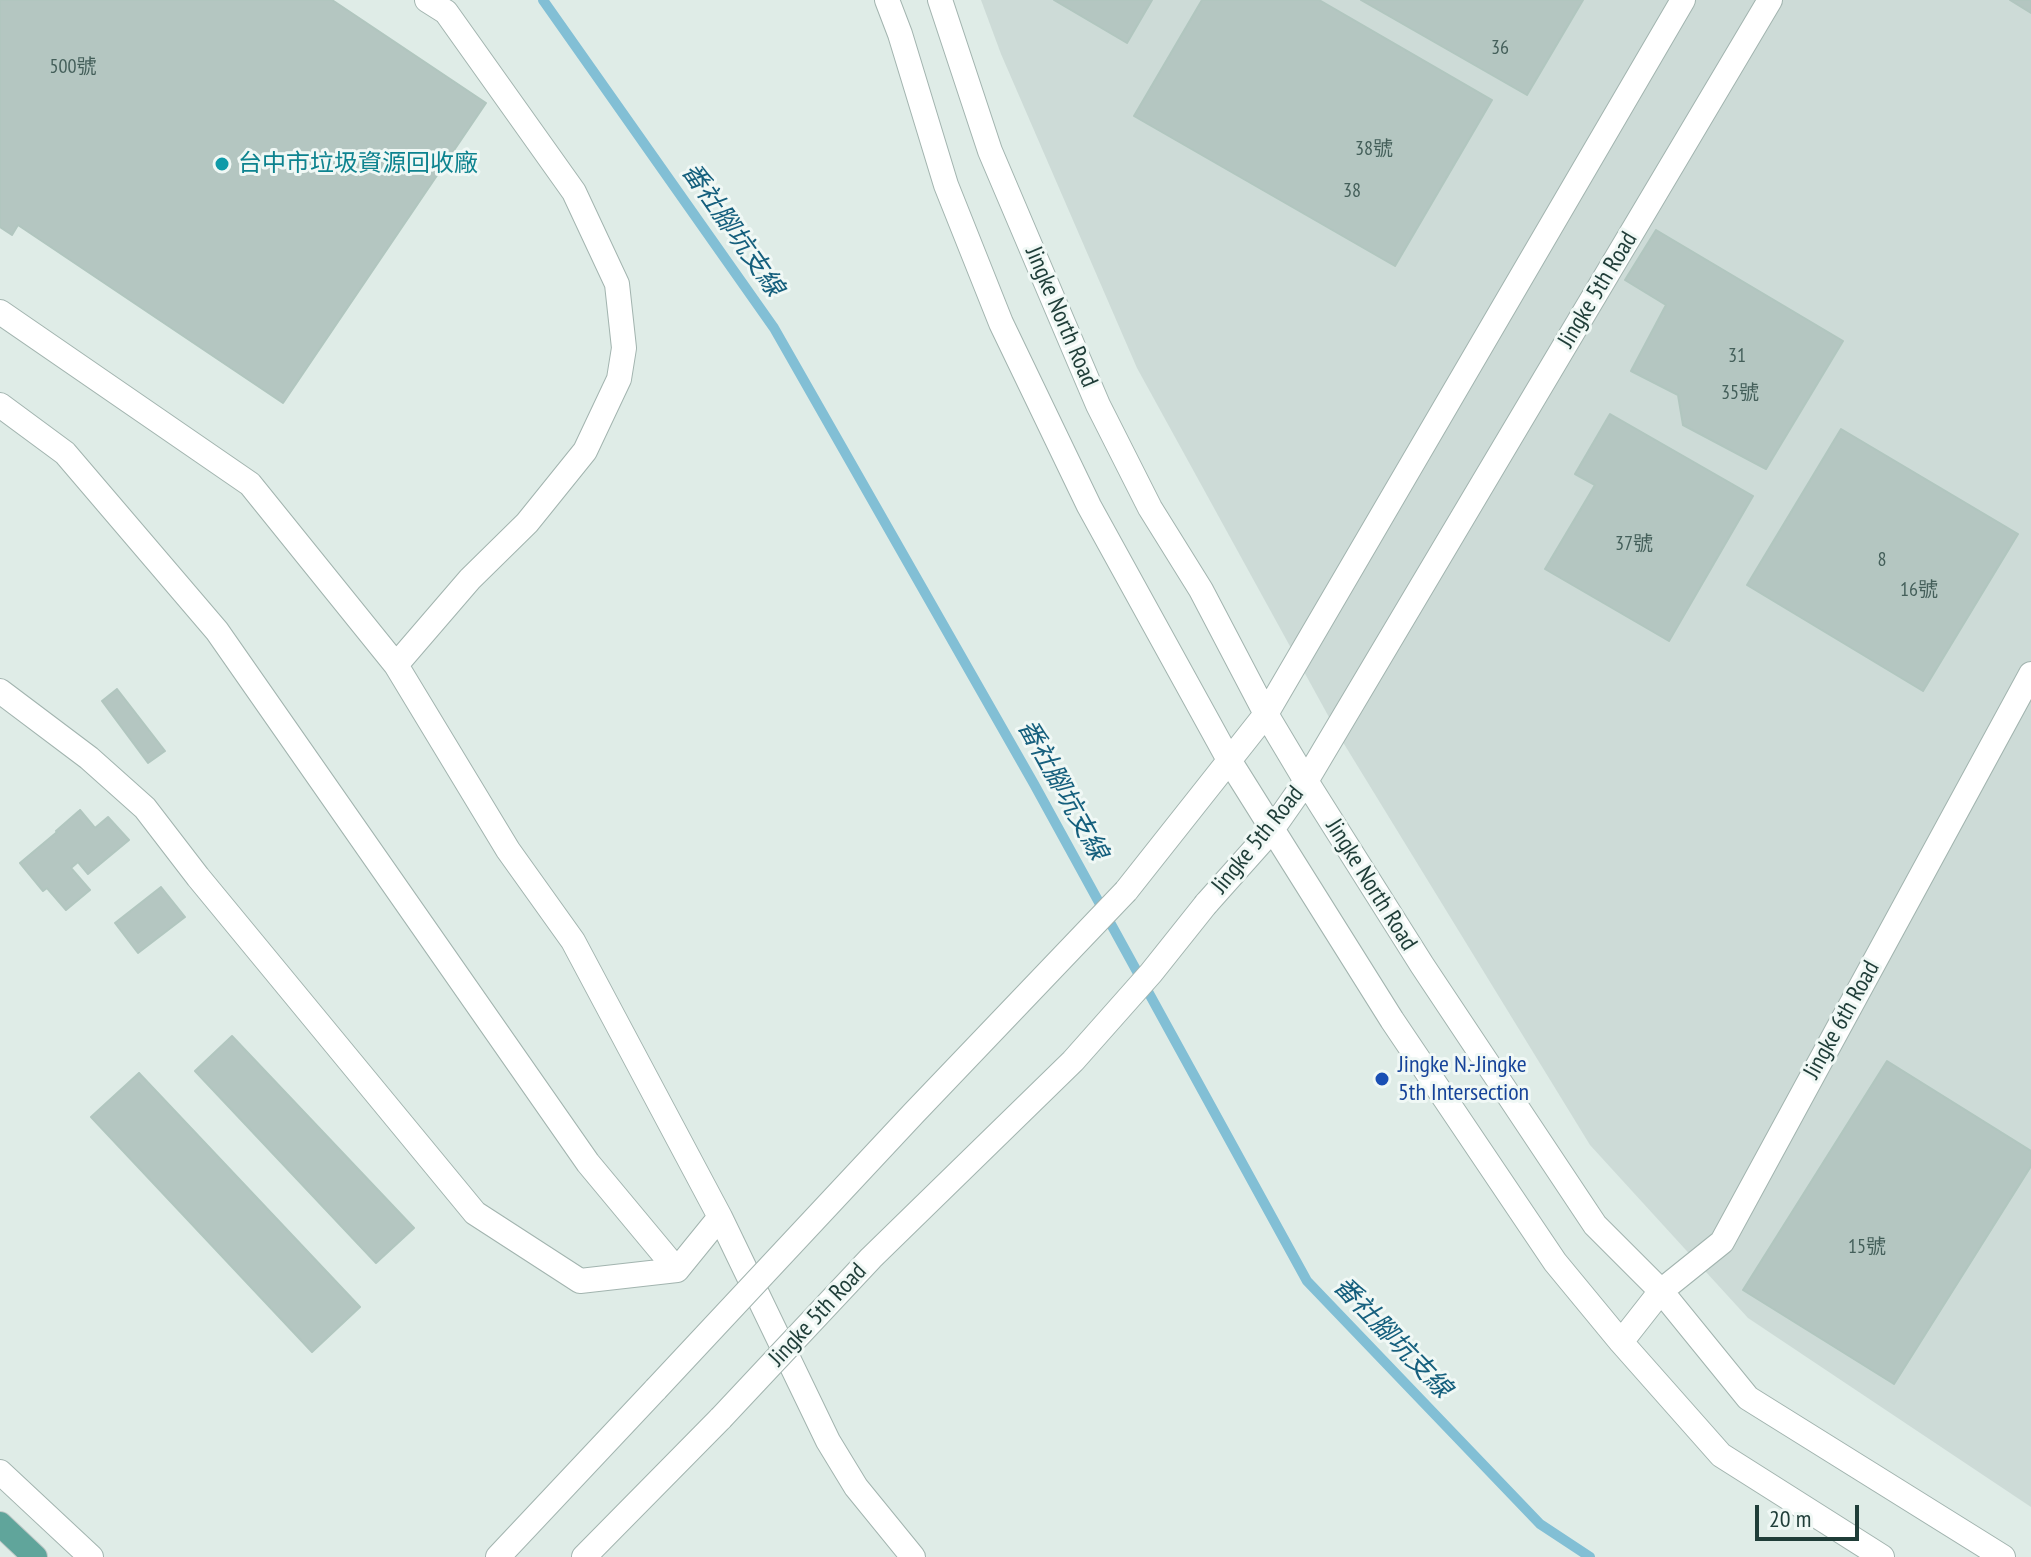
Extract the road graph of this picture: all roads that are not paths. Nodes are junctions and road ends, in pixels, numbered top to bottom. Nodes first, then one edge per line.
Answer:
1 (427, 0) edge
2 (887, 0) edge
3 (940, 0) edge
4 (1683, 0) edge
5 (1770, 0) edge
6 (0, 312) edge
7 (0, 405) edge
8 (396, 665) junction
9 (2031, 674) edge
10 (0, 691) edge
11 (1266, 714) junction
12 (1229, 760) junction
13 (1306, 781) junction
14 (1271, 831) junction
15 (720, 1217) junction
16 (677, 1270) junction
17 (1661, 1291) junction
18 (1621, 1342) junction
19 (0, 1472) edge
20 (0, 1524) edge
21 (35, 1557) edge
22 (91, 1557) edge
23 (498, 1557) edge
24 (584, 1557) edge
25 (913, 1557) edge
26 (1882, 1557) edge
27 (2003, 1557) edge

1 - 8 street
2 - 12 street
3 - 11 street, Jingke North Road
4 - 11 street
5 - 13 street, Jingke 5th Road
6 - 8 street
7 - 16 street
8 - 15 street
9 - 17 street, Jingke 6th Road
10 - 16 street
11 - 12 street
11 - 13 street, Jingke North Road
12 - 14 street
12 - 23 street, bridge
13 - 14 street, Jingke 5th Road
13 - 17 street, Jingke North Road
14 - 18 street
14 - 24 street, Jingke 5th Road, bridge
15 - 16 street
15 - 25 street
17 - 18 street, Jingke 6th Road
17 - 27 street, Jingke North Road
18 - 26 street
19 - 22 street
20 - 21 main road

